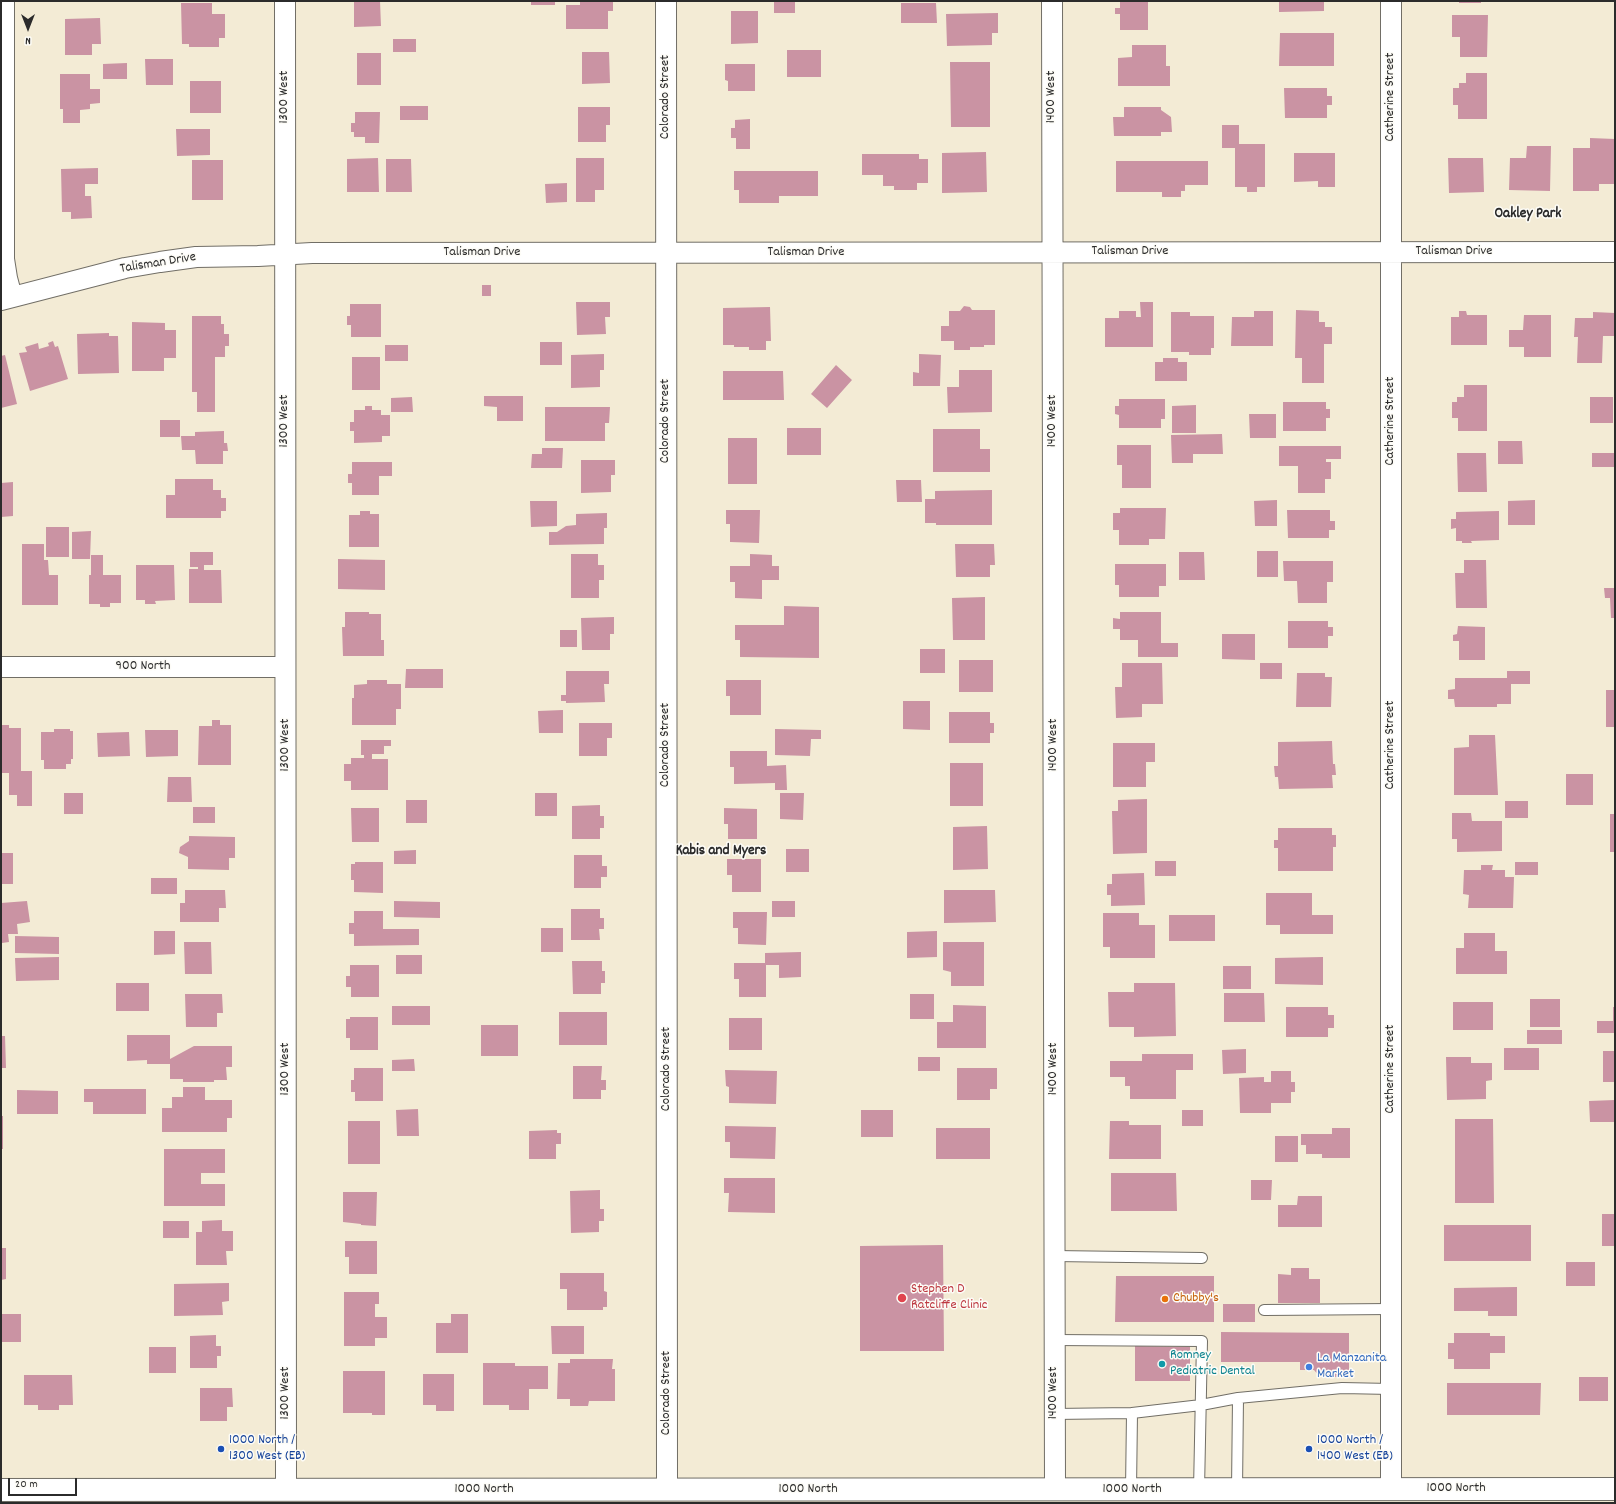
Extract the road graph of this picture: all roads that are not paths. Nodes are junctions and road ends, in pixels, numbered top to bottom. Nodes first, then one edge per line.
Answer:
1 (4, 1) edge
2 (285, 1) edge
3 (666, 1) edge
4 (1052, 1) edge
5 (1391, 1) edge
6 (1053, 252) junction
7 (1391, 252) junction
8 (1615, 252) edge
9 (666, 253) junction
10 (285, 254) junction
11 (7, 298) edge
12 (1, 667) edge
13 (286, 667) junction
14 (1054, 1256) junction
15 (1202, 1258) dead end
16 (1392, 1309) junction
17 (1264, 1310) dead end
18 (1054, 1340) junction
19 (1392, 1389) junction
20 (1238, 1398) junction
21 (1201, 1405) junction
22 (1132, 1413) junction
23 (1054, 1414) junction
24 (1392, 1489) junction
25 (1615, 1489) edge
26 (286, 1490) junction
27 (667, 1490) junction
28 (1055, 1490) junction
29 (1132, 1490) junction
30 (1199, 1490) junction
31 (1237, 1490) junction
32 (14, 1495) edge
33 (412, 1496) edge
34 (793, 1496) edge
35 (1154, 1496) edge
36 (1512, 1496) edge

1 - 11 street
2 - 10 street, 1300 West
3 - 9 street, Colorado Street
4 - 6 street, 1400 West
5 - 7 street, Catherine Street
6 - 7 street, Talisman Drive
6 - 9 street, Talisman Drive
6 - 14 street, 1400 West
7 - 8 street, Talisman Drive
7 - 16 street, Catherine Street
9 - 10 street, Talisman Drive
9 - 27 street, Colorado Street
10 - 11 street, Talisman Drive
10 - 13 street, 1300 West
12 - 13 street, 900 North
13 - 26 street, 1300 West
14 - 15 lane
14 - 18 street, 1400 West
16 - 17 lane
16 - 19 street, Catherine Street
18 - 21 lane
18 - 23 street, 1400 West
19 - 20 lane
19 - 24 street, Catherine Street
20 - 21 lane
20 - 31 lane
21 - 22 lane
21 - 30 lane
22 - 23 lane
22 - 29 lane
23 - 28 street, 1400 West
24 - 31 street, 1000 North
24 - 36 street, 1000 North
25 - 36 street, 1000 North
26 - 32 street, 1000 North
26 - 33 street, 1000 North
27 - 33 street, 1000 North
27 - 34 street, 1000 North
28 - 29 street, 1000 North
28 - 34 street, 1000 North
29 - 35 street, 1000 North
30 - 31 street, 1000 North
30 - 35 street, 1000 North

